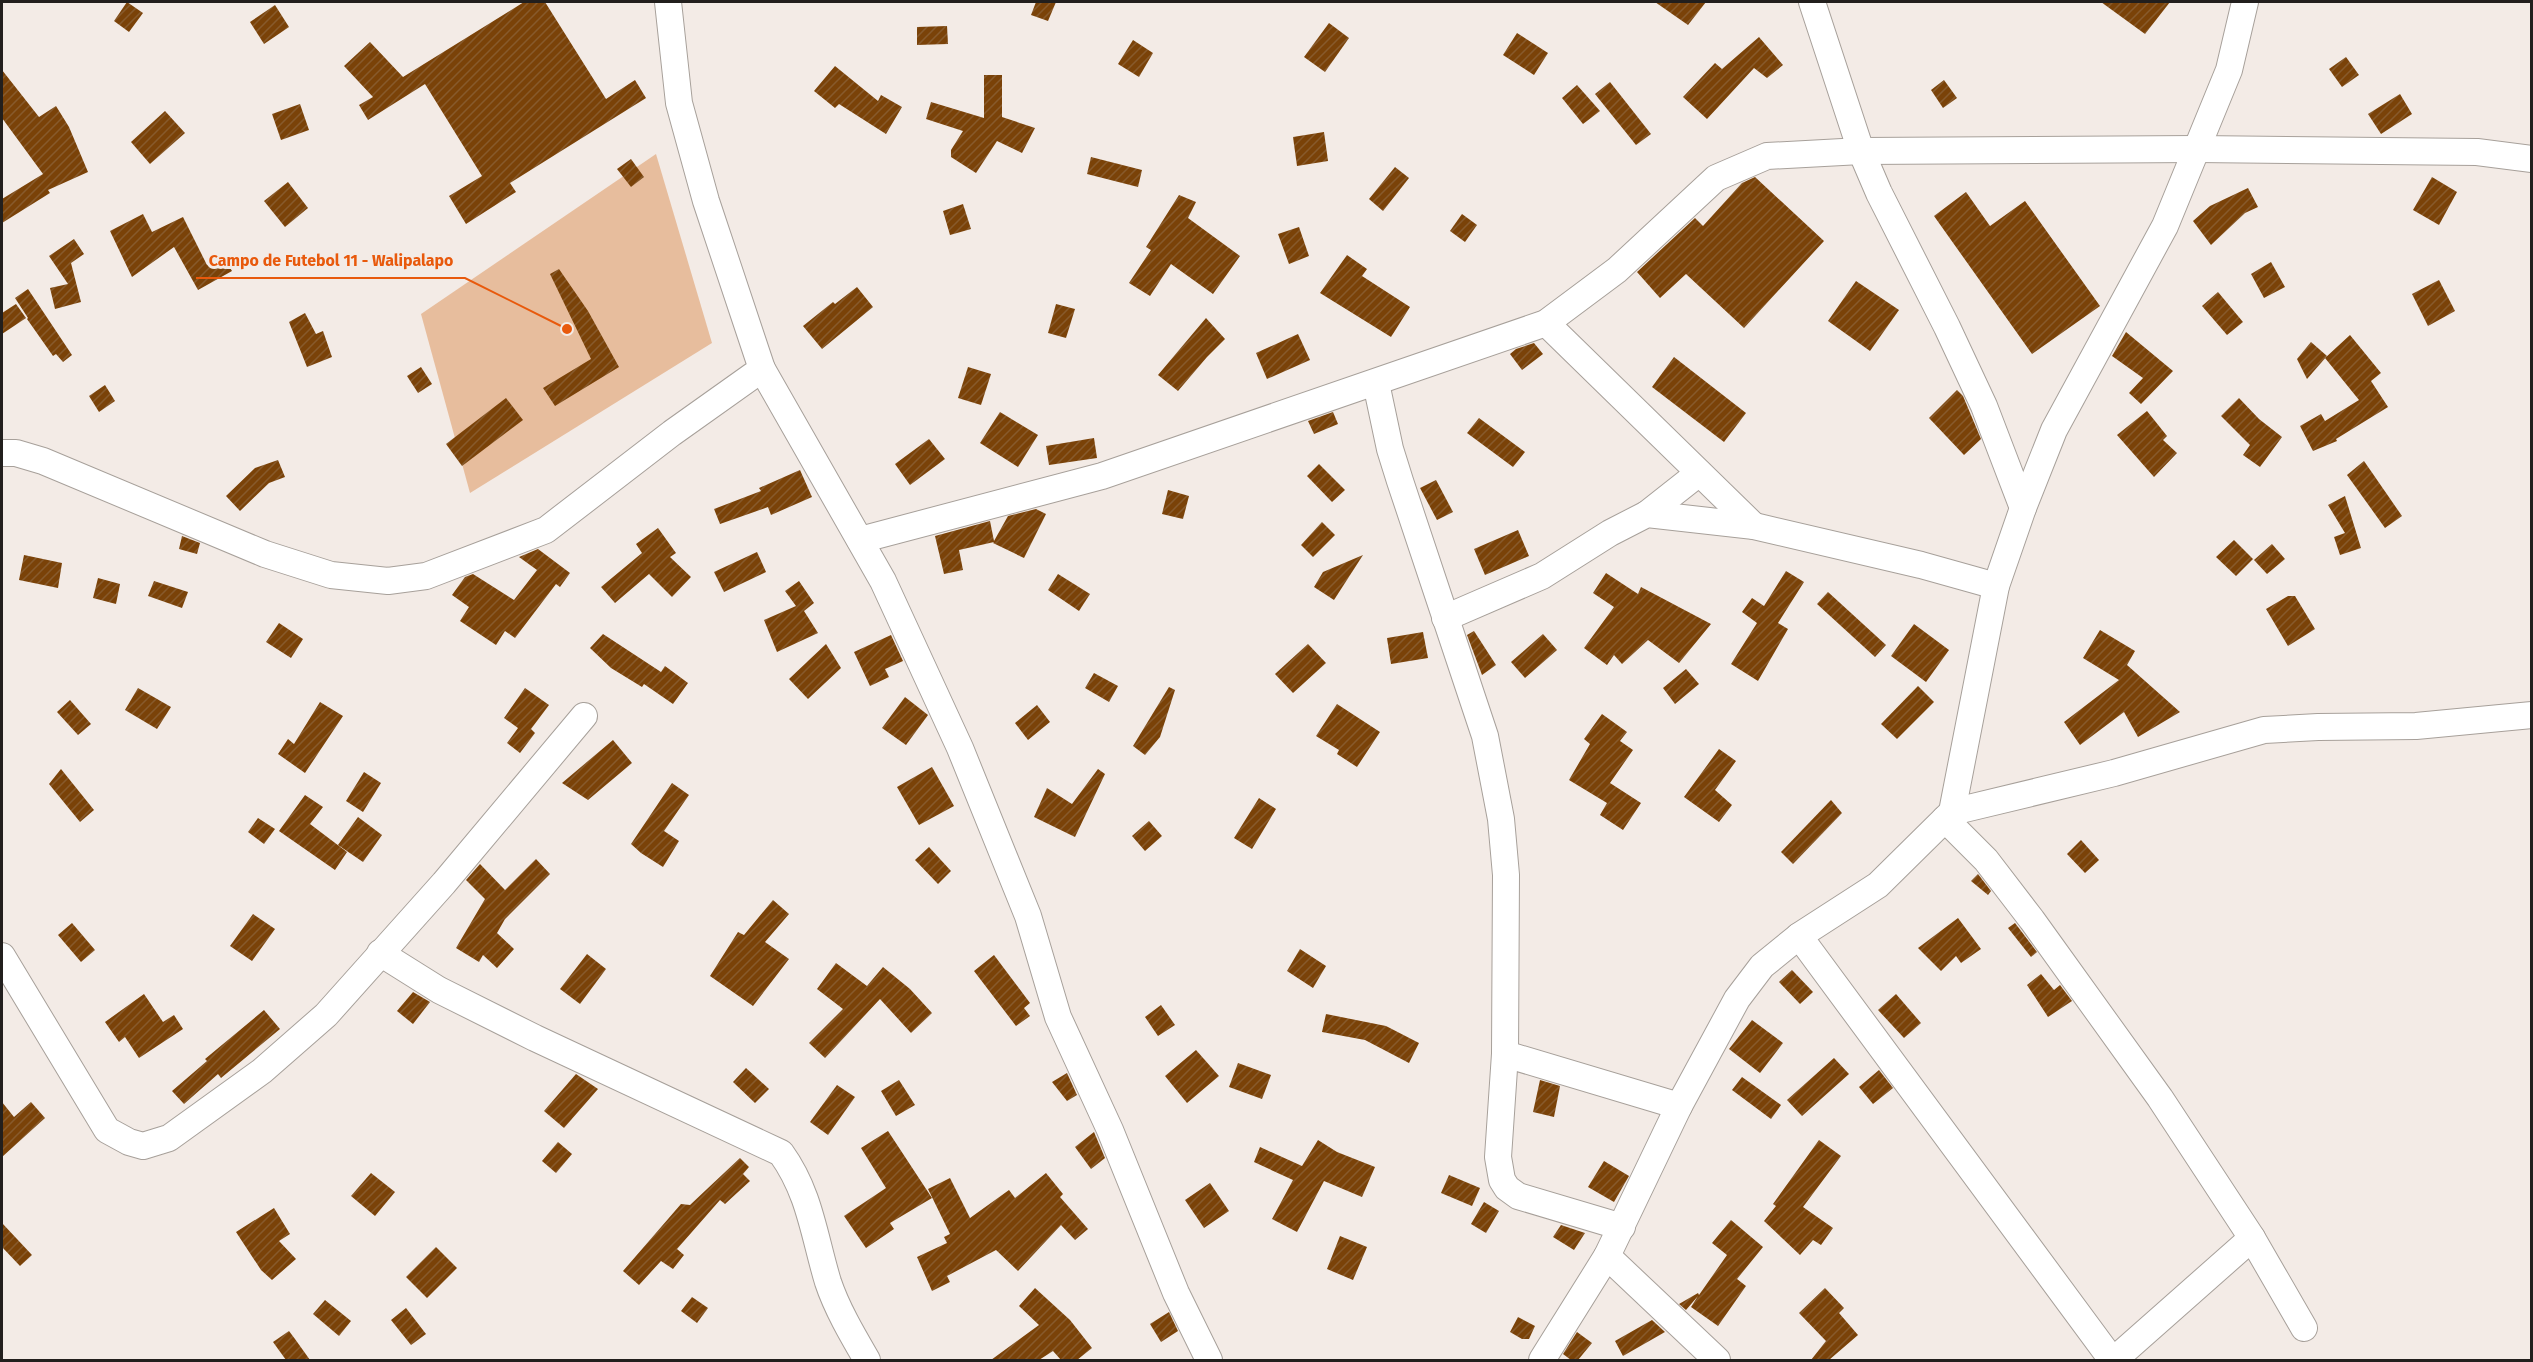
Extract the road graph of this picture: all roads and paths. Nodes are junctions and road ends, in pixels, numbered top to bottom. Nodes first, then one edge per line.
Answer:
1 (668, 2) edge
2 (1812, 2) edge
3 (2245, 2) edge
4 (2197, 149) junction
5 (1861, 151) junction
6 (2532, 159) edge
7 (1546, 324) junction
8 (762, 369) junction
9 (1376, 383) junction
10 (2, 453) edge
11 (1699, 473) junction
12 (2023, 508) junction
13 (1647, 514) junction
14 (1754, 526) junction
15 (860, 540) junction
16 (1996, 586) junction
17 (1445, 618) junction
18 (2532, 715) edge
19 (584, 716) dead end
20 (1948, 815) junction
21 (1799, 936) junction
22 (380, 953) junction
23 (2, 956) edge
24 (1505, 1054) junction
25 (1679, 1106) junction
26 (1622, 1227) junction
27 (2253, 1238) junction
28 (1607, 1256) junction
29 (2304, 1328) dead end
30 (867, 1360) edge
31 (1209, 1360) edge
32 (1542, 1360) edge
33 (1717, 1360) edge
34 (2113, 1360) edge

1 - 8 street
2 - 5 street
3 - 4 street
4 - 5 street
4 - 6 street
4 - 12 street
5 - 7 street
5 - 12 street
7 - 9 street
7 - 11 street
8 - 10 street
8 - 15 street
9 - 15 street
9 - 17 street
11 - 13 street
11 - 14 street
12 - 16 street
13 - 14 street
13 - 17 street
14 - 16 street
15 - 31 street
16 - 20 street
17 - 24 street
18 - 20 street
19 - 22 street
20 - 21 street
20 - 27 street
21 - 25 street
21 - 34 street
22 - 23 street
22 - 30 street
24 - 25 street
24 - 26 street
25 - 26 street
26 - 28 street
27 - 29 street
27 - 34 street
28 - 32 street
28 - 33 street

